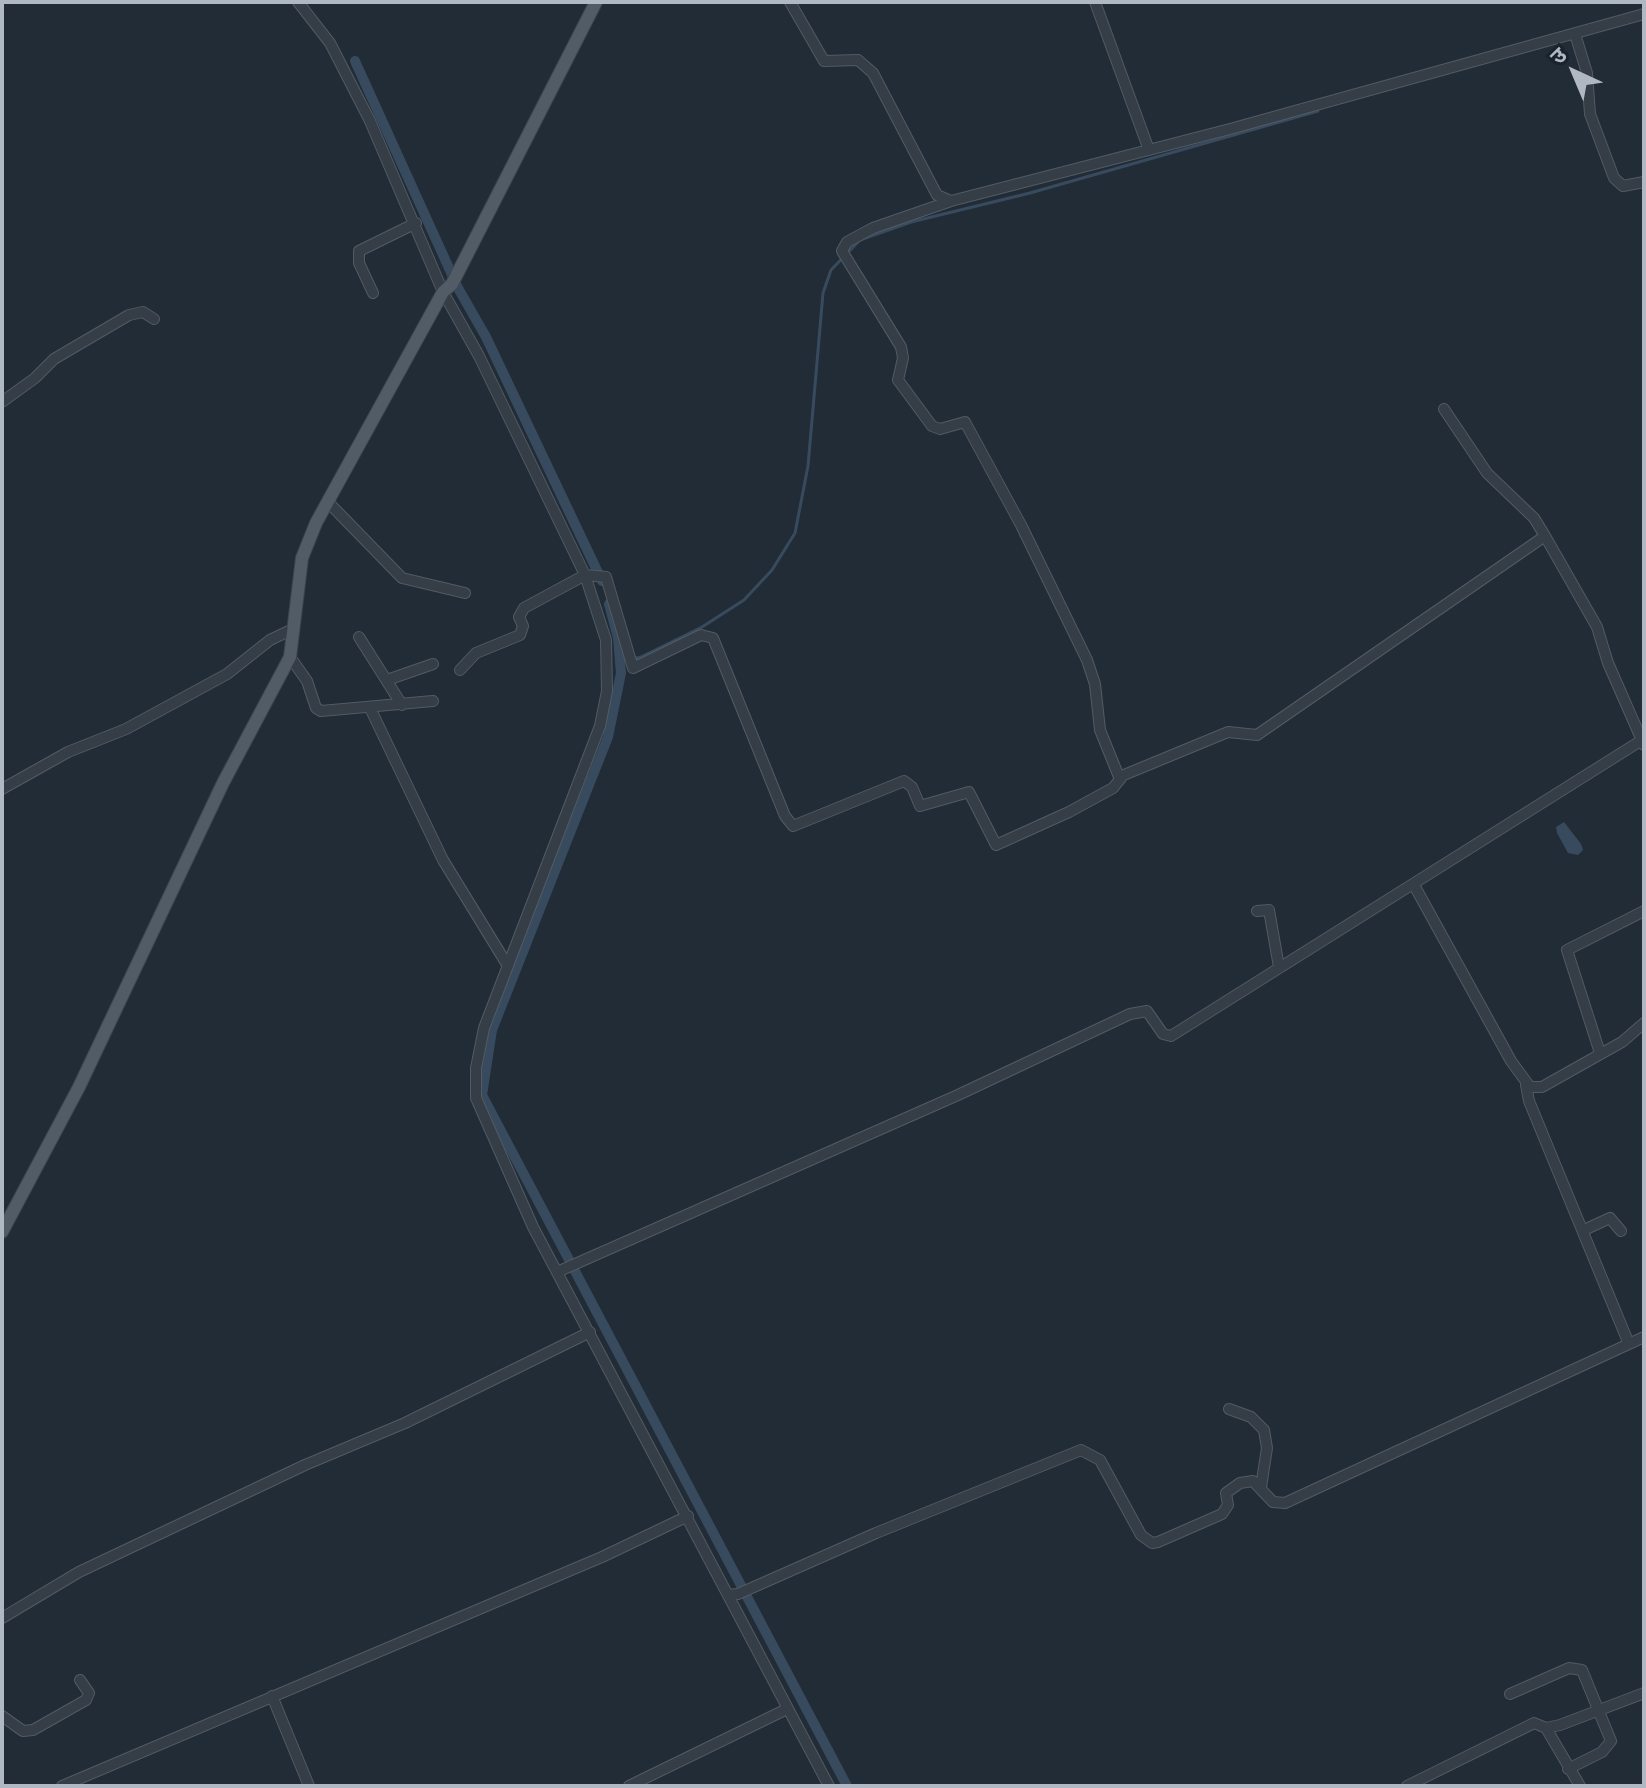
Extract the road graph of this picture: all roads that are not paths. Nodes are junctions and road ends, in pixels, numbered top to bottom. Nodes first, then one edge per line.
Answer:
1 (298, 2) edge
2 (596, 2) edge
3 (790, 2) edge
4 (1095, 2) edge
5 (1644, 14) edge
6 (1577, 39) junction
7 (1149, 150) junction
8 (1644, 182) edge
9 (951, 201) junction
10 (416, 223) junction
11 (450, 284) junction
12 (373, 293) dead end
13 (154, 319) dead end
14 (2, 402) edge
15 (1444, 409) dead end
16 (328, 502) junction
17 (1545, 536) junction
18 (595, 576) junction
19 (465, 593) dead end
20 (293, 629) junction
21 (359, 637) dead end
22 (290, 657) junction
23 (433, 664) dead end
24 (460, 670) dead end
25 (387, 680) junction
26 (433, 701) dead end
27 (402, 705) junction
28 (370, 708) junction
29 (1643, 742) edge
30 (1121, 778) junction
31 (2, 789) edge
32 (1414, 885) junction
33 (1257, 911) dead end
34 (1644, 911) edge
35 (508, 966) junction
36 (1279, 967) junction
37 (1644, 1023) edge
38 (1600, 1053) junction
39 (1526, 1085) junction
40 (1584, 1230) junction
41 (1621, 1231) dead end
42 (2, 1232) edge
43 (557, 1272) junction
44 (590, 1332) junction
45 (1644, 1337) edge
46 (1629, 1344) junction
47 (1229, 1409) dead end
48 (1261, 1487) junction
49 (688, 1516) junction
50 (733, 1595) junction
51 (2, 1618) edge
52 (80, 1680) dead end
53 (1644, 1693) edge
54 (1510, 1694) dead end
55 (272, 1696) junction
56 (787, 1709) junction
57 (1597, 1709) junction
58 (2, 1716) edge
59 (1546, 1728) junction
60 (1568, 1769) junction
61 (62, 1786) edge
62 (309, 1786) edge
63 (629, 1786) edge
64 (829, 1786) edge
65 (1407, 1786) edge
66 (1580, 1786) edge

1 - 10 street
2 - 11 main road
3 - 9 street
4 - 7 street
5 - 6 street
6 - 7 street
6 - 8 street
7 - 9 street
9 - 30 street
10 - 11 street
10 - 12 street
11 - 16 main road
11 - 18 street
13 - 14 street
15 - 17 street
16 - 19 street
16 - 20 main road
17 - 29 street
17 - 30 street
18 - 24 street
18 - 30 street
18 - 35 street
20 - 22 main road
20 - 31 street
21 - 25 street
22 - 28 street
22 - 42 main road
23 - 25 street
25 - 27 street
26 - 27 street
27 - 28 street
28 - 35 street
29 - 32 street
32 - 36 street
32 - 39 street
33 - 36 street
34 - 38 street
35 - 43 street
36 - 43 street
37 - 38 street
38 - 39 street
39 - 40 street
40 - 41 street
40 - 46 street
43 - 44 street
44 - 49 street
44 - 51 street
45 - 46 street
46 - 48 street
47 - 48 street
48 - 50 street
49 - 50 street
49 - 55 street
50 - 56 street
52 - 58 street
53 - 57 street
54 - 57 street
55 - 61 street
55 - 62 street
56 - 63 street
56 - 64 street
57 - 59 street
57 - 60 street
59 - 60 street
59 - 65 street
60 - 66 street

